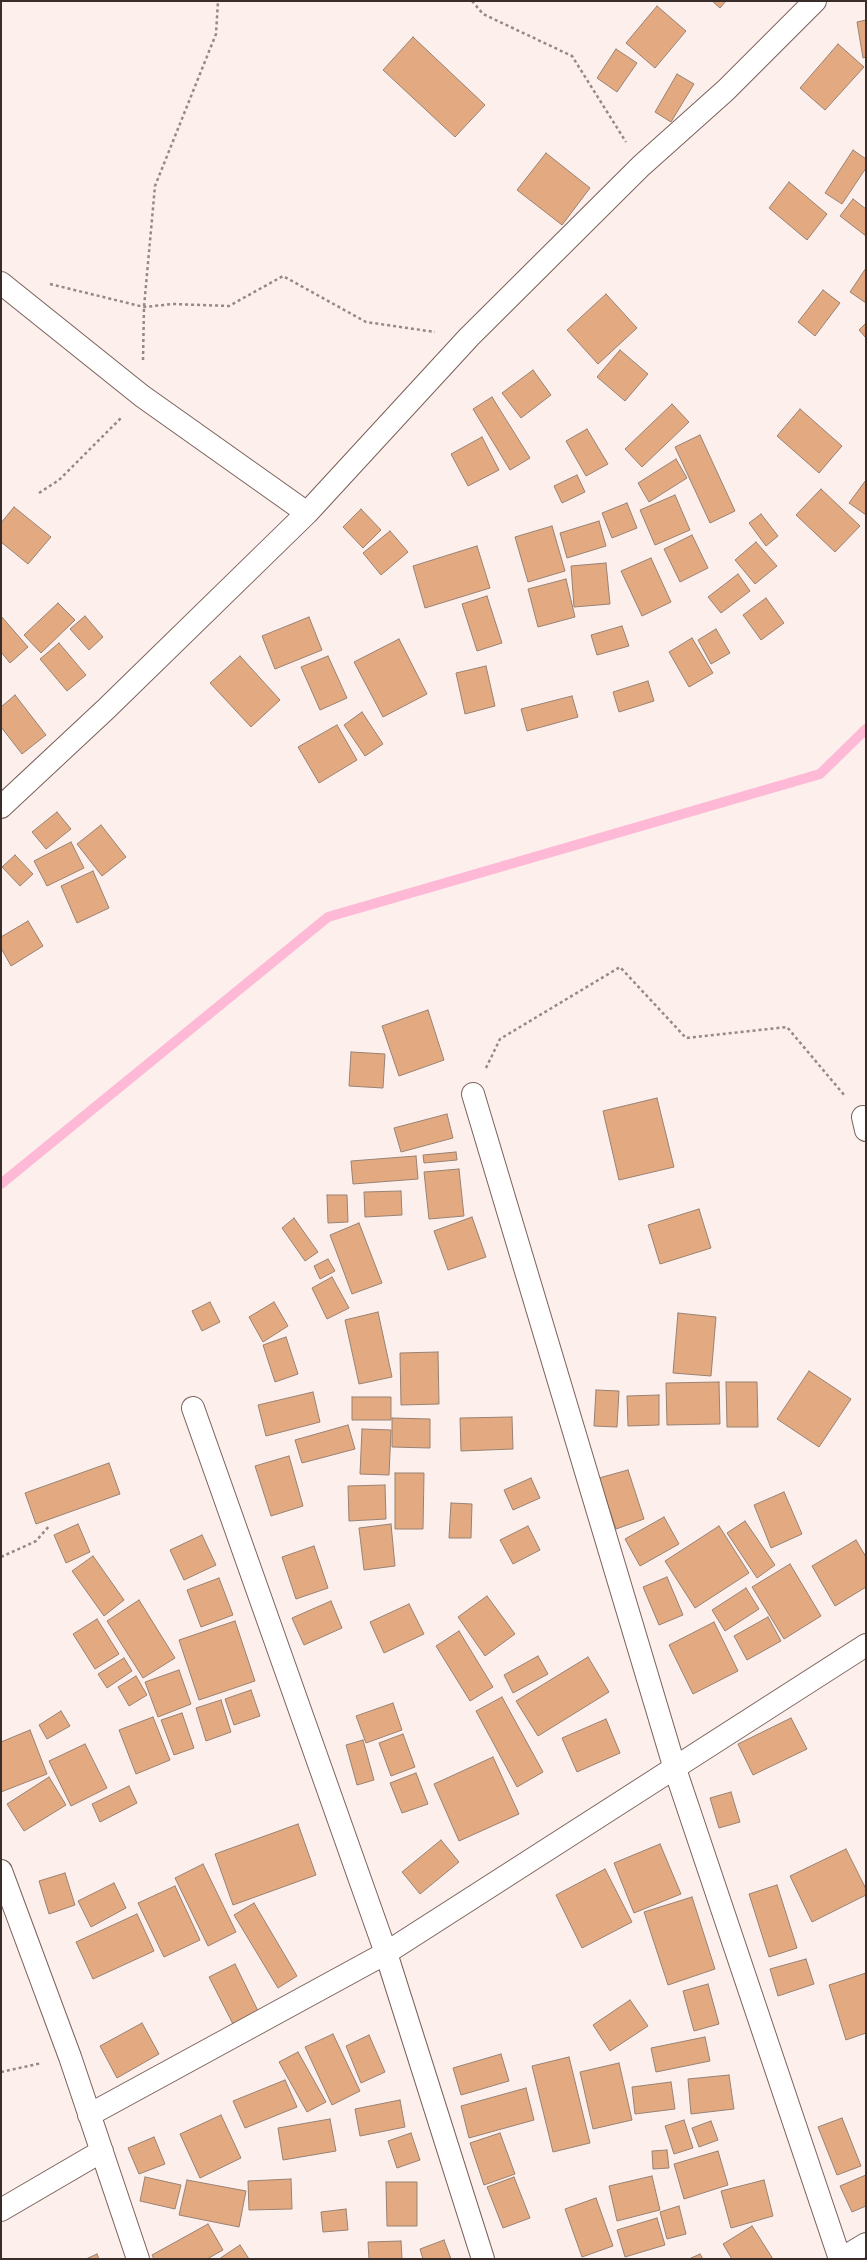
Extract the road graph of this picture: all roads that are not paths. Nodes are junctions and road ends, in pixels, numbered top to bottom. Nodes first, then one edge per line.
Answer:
1 (815, 1) edge
2 (1, 283) edge
3 (307, 513) junction
4 (1, 807) edge
5 (473, 1094) road end
6 (193, 1408) dead end
7 (866, 1645) edge
8 (675, 1769) junction
9 (1, 1871) edge
10 (386, 1953) junction
11 (89, 2115) junction
12 (102, 2150) junction
13 (1, 2210) edge
14 (866, 2244) edge
15 (138, 2259) edge
16 (483, 2259) edge
17 (840, 2259) edge

1 - 3 street
2 - 3 street
3 - 4 street
5 - 8 street
6 - 10 street
7 - 8 street
8 - 10 street
8 - 17 street
9 - 11 street
10 - 11 street
10 - 16 street
11 - 12 street
12 - 13 street
12 - 15 street
14 - 17 street

